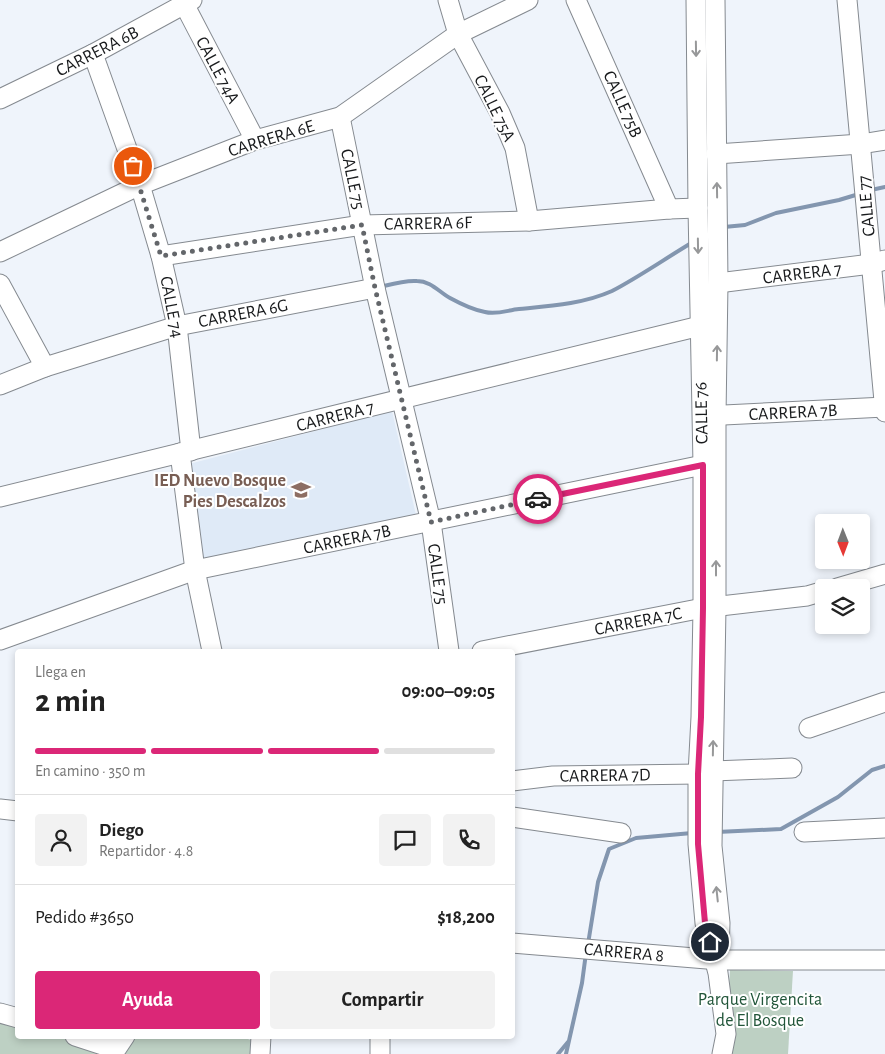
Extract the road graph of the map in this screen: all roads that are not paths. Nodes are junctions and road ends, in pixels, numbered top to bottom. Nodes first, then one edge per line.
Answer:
1 (448, 0) edge
2 (528, 0) edge
3 (576, 0) edge
4 (696, 0) edge
5 (715, 0) edge
6 (847, 0) edge
7 (186, 2) edge
8 (458, 34) junction
9 (93, 54) junction
10 (0, 99) edge
11 (340, 118) junction
12 (255, 140) junction
13 (885, 140) edge
14 (860, 144) junction
15 (716, 154) junction
16 (140, 185) junction
17 (698, 208) junction
18 (669, 209) junction
19 (529, 221) junction
20 (362, 225) junction
21 (0, 252) edge
22 (161, 256) junction
23 (878, 262) edge
24 (718, 283) junction
25 (0, 284) edge
26 (375, 288) junction
27 (178, 326) junction
28 (700, 326) junction
29 (45, 366) junction
30 (0, 385) edge
31 (402, 400) junction
32 (885, 407) edge
33 (885, 412) edge
34 (709, 416) junction
35 (185, 452) junction
36 (703, 465) junction
37 (0, 497) edge
38 (431, 522) junction
39 (195, 570) junction
40 (885, 574) edge
41 (868, 579) edge
42 (815, 594) edge
43 (710, 608) junction
44 (0, 640) edge
45 (212, 649) edge
46 (450, 649) edge
47 (493, 649) edge
48 (885, 702) edge
49 (809, 728) dead end
50 (792, 768) dead end
51 (705, 772) junction
52 (515, 781) edge
53 (0, 809) edge
54 (15, 811) edge
55 (515, 818) edge
56 (885, 828) edge
57 (804, 832) dead end
58 (621, 833) dead end
59 (515, 943) edge
60 (885, 960) edge
61 (717, 965) junction
62 (0, 1013) edge
63 (15, 1017) edge
64 (84, 1039) edge
65 (261, 1039) edge
66 (380, 1039) edge
67 (121, 1042) edge
68 (260, 1054) edge
69 (380, 1054) edge
70 (722, 1054) edge

1 - 8 street, CALLE 75A
2 - 8 street, CARRERA 6E
3 - 18 street, CALLE 75B
4 -> 17 street, CALLE 76
5 - 15 street, CALLE 76
6 - 14 street, CALLE 77
7 - 9 street, CARRERA 6B
7 - 12 street, CALLE 74A
8 - 11 street, CARRERA 6E
8 - 19 street, CALLE 75A
9 - 10 street, CARRERA 6B
9 - 16 street, CALLE 74
11 - 12 street, CARRERA 6E
11 - 20 street, CALLE 75
12 - 16 street, CARRERA 6E
13 - 14 street
14 - 15 street
14 - 23 street, CALLE 77
24 -> 15 street, CALLE 76
16 - 21 street, CARRERA 6E
16 - 22 street, CALLE 74
17 - 18 street, CARRERA 6F
17 -> 28 street, CALLE 76
18 - 19 street, CARRERA 6F
19 - 20 street, CARRERA 6F
20 - 22 street, CARRERA 6F
20 - 26 street, CALLE 75
22 - 27 street, CALLE 74
23 - 24 street, CARRERA 7
23 - 32 street, CALLE 77
34 -> 24 street, CALLE 76
25 - 29 street
26 - 27 street, CARRERA 6G
26 - 31 street, CALLE 75
27 - 29 street, CARRERA 6G
27 - 35 street, CALLE 74
28 - 31 street, CARRERA 7
28 - 34 street, CALLE 76
29 - 30 street, CARRERA 6G
31 - 35 street, CARRERA 7
31 - 38 street, CALLE 75
32 - 33 street, CALLE 77
32 - 34 street, CARRERA 7B
34 - 36 street, CALLE 76
43 -> 34 street, CALLE 76
35 - 37 street, CARRERA 7
35 - 39 street, CALLE 74
36 - 38 street, CARRERA 7B
36 - 43 street, CALLE 76
38 - 39 street, CARRERA 7B
38 - 46 street, CALLE 75
39 - 44 street, CARRERA 7B
39 - 45 street, CALLE 74
40 - 41 street
42 - 43 street, CARRERA 7C
43 - 47 street, CARRERA 7C
43 - 51 street, CALLE 76
48 - 49 street
50 - 51 street, CARRERA 7D
51 - 52 street, CARRERA 7D
51 - 61 street, CALLE 76
53 - 54 street
55 - 58 street
56 - 57 street
59 - 61 street, CARRERA 8
60 - 61 street, CARRERA 8
61 - 70 street, CALLE 76
62 - 63 street
64 - 67 street
65 - 68 street
66 - 69 street

